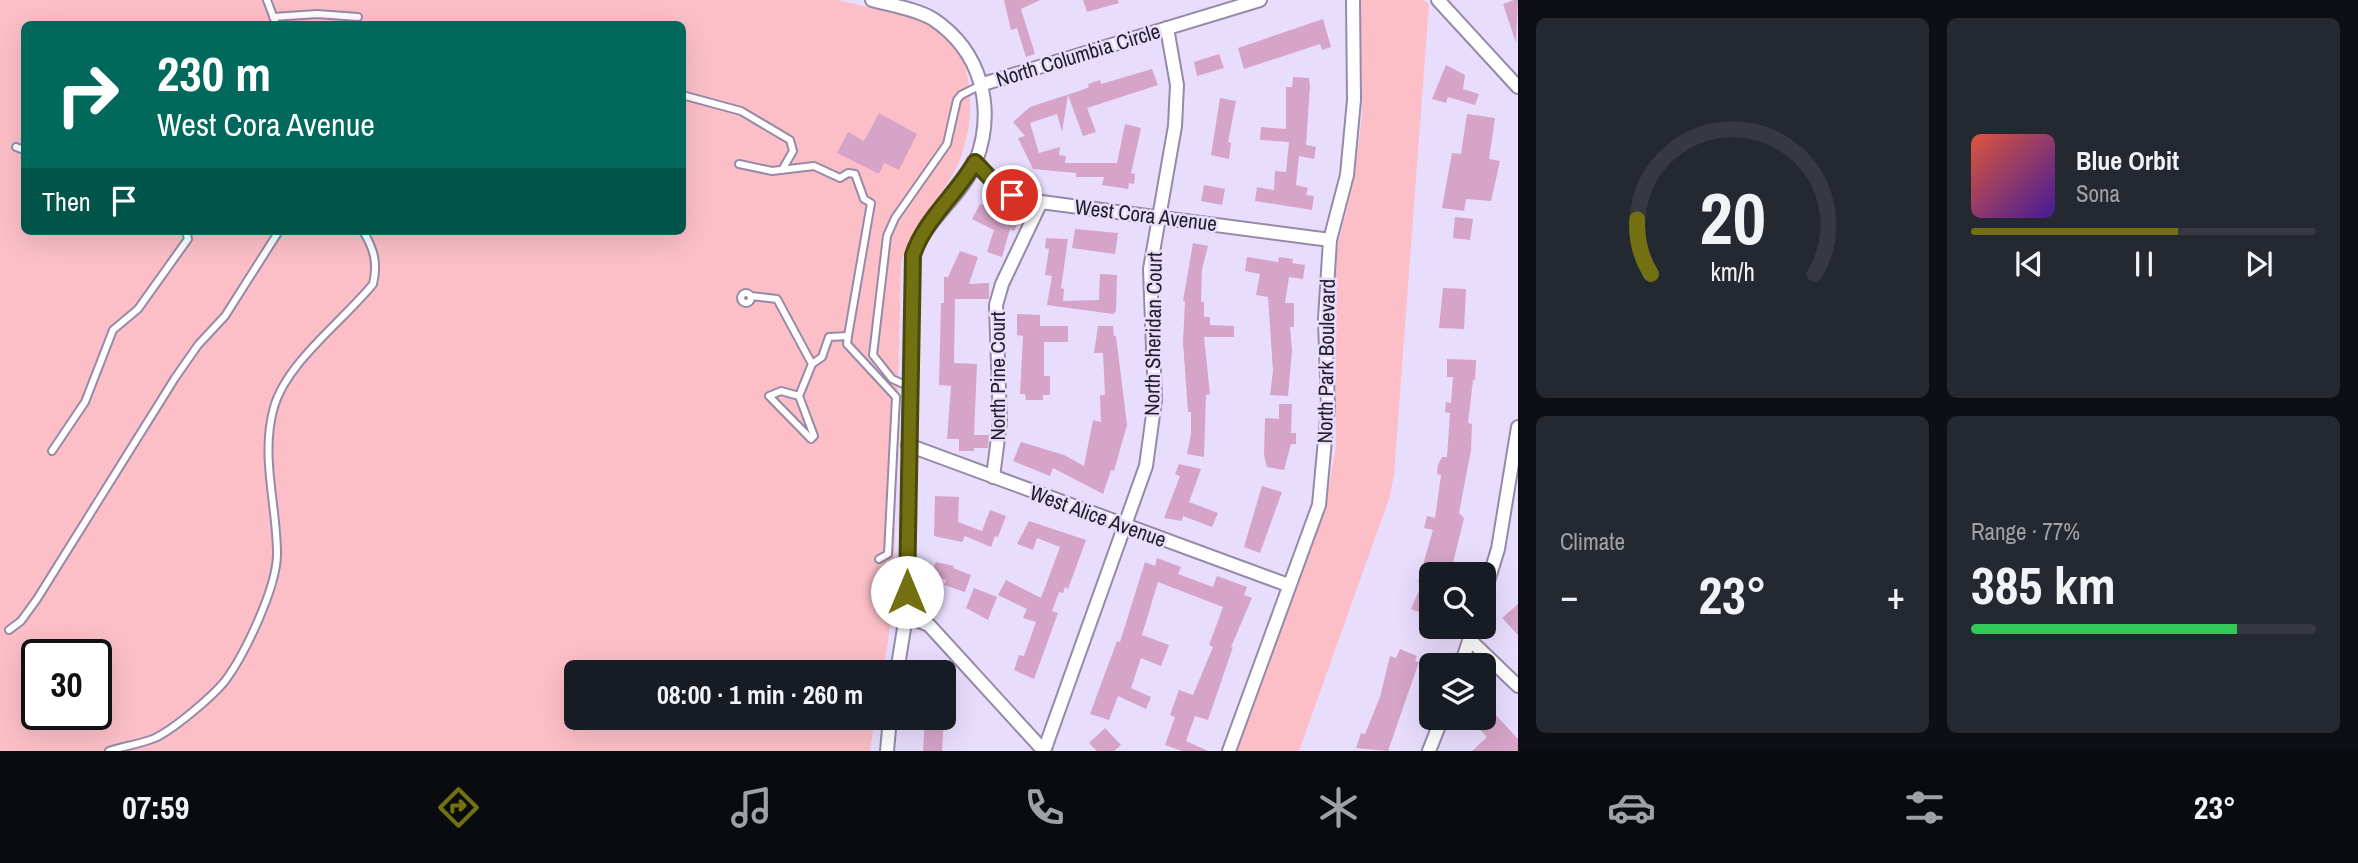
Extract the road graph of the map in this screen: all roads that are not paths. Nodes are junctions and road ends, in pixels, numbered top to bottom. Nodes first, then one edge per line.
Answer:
1 (267, 0) edge
2 (872, 0) edge
3 (1260, 0) edge
4 (1353, 0) edge
5 (1438, 0) edge
6 (358, 17) dead end
7 (275, 21) edge
8 (1167, 28) junction
9 (1517, 84) edge
10 (983, 85) junction
11 (686, 96) edge
12 (16, 147) dead end
13 (21, 149) edge
14 (975, 162) junction
15 (739, 164) dead end
16 (782, 170) junction
17 (1041, 202) junction
18 (1157, 215) junction
19 (187, 235) edge
20 (276, 235) edge
21 (365, 235) edge
22 (1330, 240) junction
23 (751, 296) dead end
24 (848, 336) junction
25 (812, 364) junction
26 (908, 386) junction
27 (799, 396) junction
28 (1518, 427) edge
29 (908, 445) junction
30 (52, 451) dead end
31 (993, 477) junction
32 (1126, 527) junction
33 (879, 559) dead end
34 (1494, 562) edge
35 (1288, 585) junction
36 (906, 616) junction
37 (9, 630) dead end
38 (1470, 640) joint
39 (1465, 653) edge
40 (899, 660) edge
41 (1518, 686) edge
42 (889, 730) edge
43 (1437, 730) edge
44 (109, 751) edge
45 (887, 751) edge
46 (1044, 751) edge
47 (1229, 751) edge
48 (1429, 751) edge

1 - 7 lane
2 - 10 street
3 - 8 street, North Columbia Circle
4 - 22 street, North Park Boulevard
5 - 9 street
6 - 7 lane
8 - 10 street, North Columbia Circle
8 - 18 street, North Sheridan Court
10 - 14 street, North Columbia Circle
10 - 26 lane
11 - 16 lane
12 - 13 lane
14 - 17 street, West Cora Avenue
14 - 26 street, North Columbia Circle
15 - 16 lane
16 - 24 lane
17 - 18 street, West Cora Avenue
17 - 31 street, North Pine Court
18 - 22 street, West Cora Avenue
18 - 32 street, North Sheridan Court
19 - 30 lane
20 - 37 lane
21 - 44 lane
22 - 35 street, North Park Boulevard
23 - 25 lane
24 - 25 lane
24 - 33 lane
25 - 27 lane
26 - 29 street, North Columbia Circle
27 - 27 lane
28 - 34 street
29 - 31 street, West Alice Avenue
29 - 36 street, North Columbia Circle
31 - 32 street, West Alice Avenue
32 - 35 street, West Alice Avenue
32 - 46 street, North Sheridan Court
35 - 47 street, North Park Boulevard
36 - 40 street, North Columbia Circle
36 - 46 street
38 - 39 street
38 - 41 street
42 - 45 street
43 - 48 street

